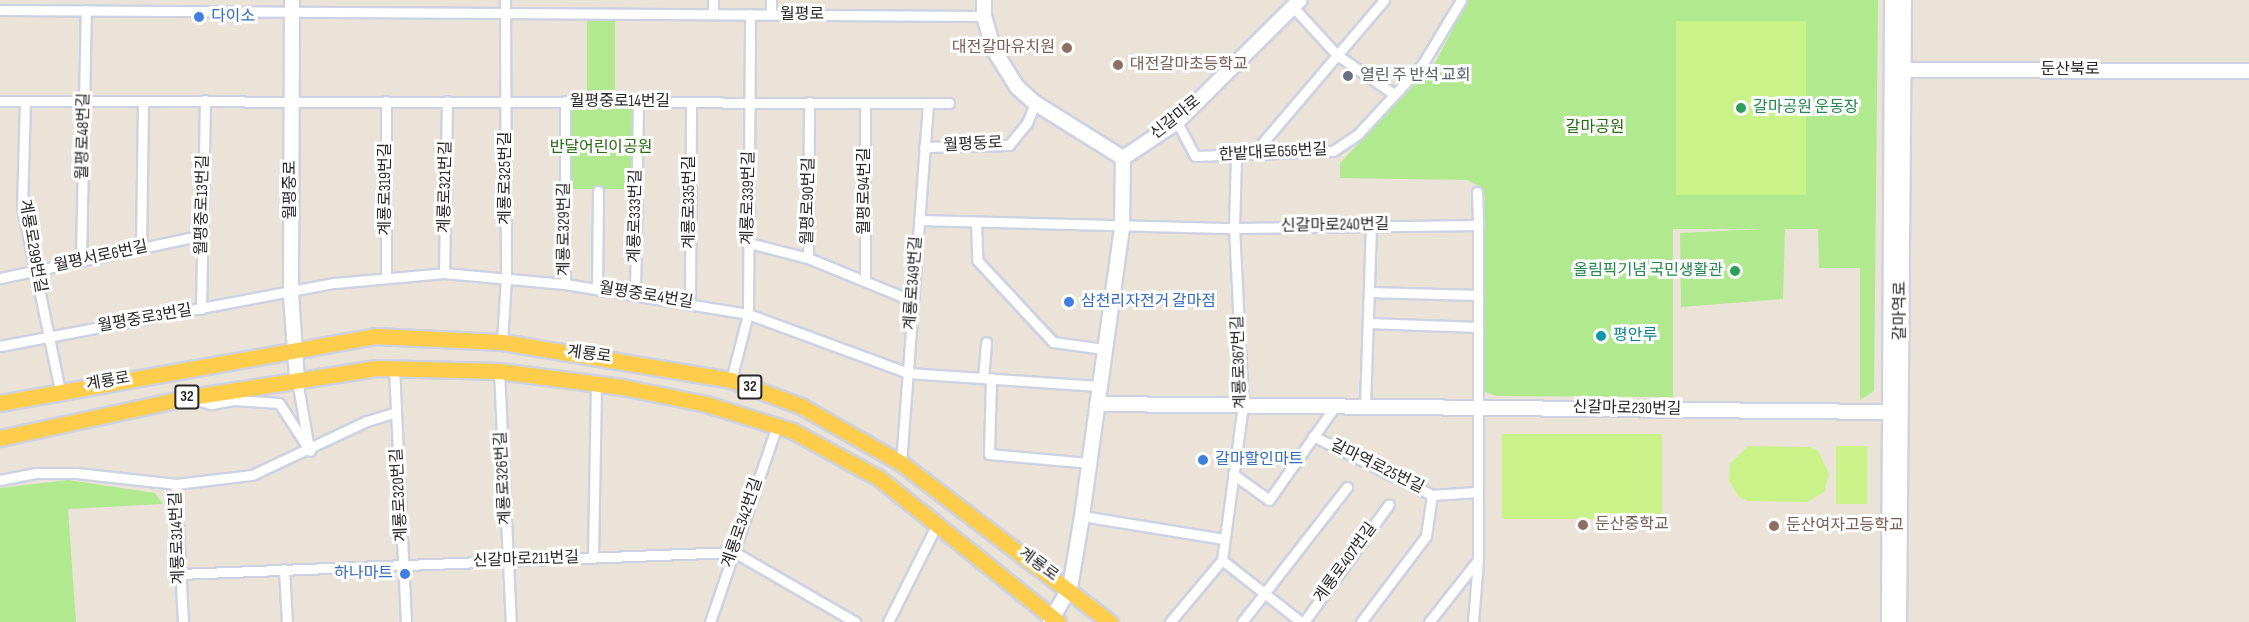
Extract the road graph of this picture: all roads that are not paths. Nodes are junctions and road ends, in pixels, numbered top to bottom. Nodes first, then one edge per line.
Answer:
1 (153, 0) edge
2 (505, 0) edge
3 (713, 0) edge
4 (771, 0) edge
5 (984, 0) edge
6 (1384, 0) edge
7 (1461, 0) edge
8 (1892, 0) edge
9 (1904, 0) edge
10 (1297, 4) edge
11 (292, 6) edge
12 (2, 7) edge
13 (86, 10) junction
14 (153, 11) junction
15 (505, 13) junction
16 (713, 14) junction
17 (750, 14) junction
18 (771, 14) junction
19 (984, 16) junction
20 (1337, 55) junction
21 (1897, 70) junction
22 (2249, 71) edge
23 (1394, 94) junction
24 (143, 100) junction
25 (205, 100) junction
26 (292, 100) junction
27 (386, 100) junction
28 (0, 101) edge
29 (25, 101) junction
30 (85, 101) junction
31 (447, 101) junction
32 (506, 101) junction
33 (565, 101) junction
34 (638, 102) junction
35 (691, 102) junction
36 (750, 102) junction
37 (809, 102) junction
38 (865, 103) junction
39 (928, 103) junction
40 (949, 103) dead end
41 (1035, 103) junction
42 (1177, 122) junction
43 (924, 147) junction
44 (1253, 154) junction
45 (1236, 155) junction
46 (1123, 158) junction
47 (598, 191) dead end
48 (1477, 192) dead end
49 (919, 220) junction
50 (976, 222) junction
51 (1371, 225) junction
52 (1478, 225) junction
53 (1122, 227) junction
54 (1234, 228) junction
55 (202, 235) junction
56 (748, 243) junction
57 (141, 248) junction
58 (808, 258) junction
59 (81, 261) junction
60 (34, 271) junction
61 (444, 273) junction
62 (0, 278) edge
63 (386, 278) junction
64 (506, 279) junction
65 (865, 280) junction
66 (564, 285) junction
67 (597, 289) junction
68 (1369, 292) junction
69 (291, 294) junction
70 (635, 294) junction
71 (1478, 295) junction
72 (913, 301) junction
73 (690, 303) junction
74 (201, 309) junction
75 (748, 314) junction
76 (1368, 323) junction
77 (1478, 327) junction
78 (49, 335) junction
79 (502, 342) junction
80 (986, 342) dead end
81 (0, 346) edge
82 (1104, 349) junction
83 (295, 350) junction
84 (394, 368) junction
85 (499, 371) junction
86 (908, 373) junction
87 (987, 378) junction
88 (297, 380) junction
89 (731, 380) junction
90 (596, 384) junction
91 (1099, 386) junction
92 (60, 390) junction
93 (185, 398) junction
94 (0, 403) edge
95 (1097, 404) junction
96 (1243, 405) junction
97 (1335, 406) junction
98 (1365, 406) junction
99 (1478, 407) junction
100 (396, 412) junction
101 (1890, 412) junction
102 (777, 425) junction
103 (1313, 436) junction
104 (0, 438) edge
105 (309, 451) junction
106 (901, 463) junction
107 (1089, 463) junction
108 (1233, 474) junction
109 (0, 480) edge
110 (176, 483) junction
111 (1347, 487) dead end
112 (1477, 492) junction
113 (1432, 495) junction
114 (1389, 504) dead end
115 (1082, 516) junction
116 (937, 524) junction
117 (1224, 539) junction
118 (734, 552) junction
119 (593, 557) junction
120 (1222, 560) junction
121 (1478, 560) junction
122 (508, 561) junction
123 (404, 565) junction
124 (284, 569) junction
125 (179, 574) junction
126 (1070, 588) junction
127 (1263, 593) junction
128 (1053, 620) edge
129 (183, 622) edge
130 (286, 622) edge
131 (406, 622) edge
132 (511, 622) edge
133 (710, 622) edge
134 (855, 622) edge
135 (888, 622) edge
136 (1110, 622) edge
137 (1170, 622) edge
138 (1242, 622) edge
139 (1302, 622) edge
140 (1361, 622) edge
141 (1429, 622) edge
142 (1473, 622) edge
143 (1889, 622) edge
144 (1899, 622) edge

1 - 14 street
2 - 15 street, 계룡로325번길
3 - 16 street
4 - 18 street
5 - 19 street
6 - 20 street
7 - 23 street, 한밭대로656번길
8 - 21 street, 갈마역로
9 - 21 street, 갈마역로
10 - 20 street
10 - 42 street, 신갈마로
11 - 14 street, 월평로
11 - 15 street, 월평로
11 - 26 street, 월평중로
12 - 13 street, 월평로
13 - 14 street, 월평로
13 - 30 street, 월평로48번길
15 - 16 street, 월평로
15 - 32 street, 계룡로325번길
16 - 17 street, 월평로
17 - 18 street, 월평로
17 - 36 street, 계룡로339번길
18 - 19 street, 월평로
19 - 41 street
20 - 23 street
20 - 44 street
21 - 22 street, 둔산북로
21 - 101 street, 갈마역로
21 - 144 street, 갈마역로
23 - 44 street, 한밭대로656번길
24 - 25 street
24 - 30 street
24 - 57 street
25 - 26 street
25 - 55 street, 월평중로13번길
26 - 27 street, 월평중로14번길
26 - 69 street, 월평중로
27 - 31 street, 월평중로14번길
27 - 63 street, 계룡로319번길
28 - 29 street
29 - 30 street
29 - 60 street, 계룡로299번길
30 - 59 street, 월평로48번길
31 - 32 street, 월평중로14번길
31 - 61 street, 계룡로321번길
32 - 33 street, 월평중로14번길
32 - 64 street, 계룡로325번길
33 - 34 street, 월평중로14번길
33 - 66 street, 계룡로329번길
34 - 35 street, 월평중로14번길
34 - 70 street, 계룡로333번길
35 - 36 street, 월평중로14번길
35 - 73 street, 계룡로335번길
36 - 37 street, 월평중로14번길
36 - 56 street, 계룡로339번길
37 - 38 street, 월평중로14번길
37 - 58 street, 월평로90번길
38 - 39 street, 월평중로14번길
38 - 65 street, 월평로94번길
39 - 40 street, 월평중로14번길
39 - 43 street, 계룡로349번길
41 - 43 street, 월평동로
41 - 46 street
42 - 45 street, 한밭대로656번길
42 - 46 street, 신갈마로
43 - 49 street, 계룡로349번길
44 - 45 street, 한밭대로656번길
45 - 54 street, 계룡로367번길
46 - 53 street
47 - 67 street
48 - 52 street
49 - 50 street
49 - 72 street, 계룡로349번길
50 - 53 street
50 - 82 street
51 - 52 street, 신갈마로240번길
51 - 54 street, 신갈마로240번길
51 - 68 street
52 - 71 street
53 - 54 street, 신갈마로240번길
53 - 82 street
54 - 96 street, 계룡로367번길
55 - 57 street, 월평서로6번길
55 - 74 street, 월평중로13번길
56 - 58 street
56 - 75 street, 계룡로339번길
57 - 59 street, 월평서로6번길
58 - 65 street, 월평로90번길
59 - 60 street, 월평서로6번길
60 - 62 street, 월평서로6번길
60 - 78 street, 계룡로299번길
61 - 63 street, 월평중로4번길
61 - 64 street, 월평중로4번길
63 - 69 street, 월평중로4번길
64 - 66 street, 월평중로4번길
64 - 79 street, 계룡로325번길
65 - 72 street, 월평로90번길
66 - 67 street, 월평중로4번길
67 - 70 street, 월평중로4번길
68 - 71 street
68 - 76 street
69 - 74 street, 월평중로3번길
69 - 83 street, 월평중로
70 - 73 street, 월평중로4번길
71 - 77 street
72 - 86 street, 계룡로349번길
73 - 75 street, 월평중로4번길
74 - 78 street, 월평중로3번길
75 - 86 street, 월평중로4번길
75 - 89 street, 계룡로339번길
76 - 77 street
76 - 98 street
77 - 99 street
78 - 81 street, 월평중로3번길
78 - 92 street, 계룡로299번길
79 - 83 main road, 계룡로 / 32
79 - 89 main road, 계룡로 / 32
80 - 87 street
82 - 91 street
83 - 88 street, 월평중로
83 - 92 main road, 계룡로 / 32
84 - 85 main road, 계룡로 / 32
84 - 88 main road, 계룡로 / 32
84 - 100 street, 계룡로320번길
85 - 90 main road, 계룡로 / 32
85 - 122 street, 계룡로326번길
86 - 87 street, 월평중로4번길
86 - 106 street, 계룡로349번길
87 - 91 street, 월평중로4번길
87 - 107 street
88 - 93 main road, 계룡로 / 32
88 - 105 street
89 - 106 main road, 계룡로 / 32
90 - 102 main road, 계룡로 / 32
90 - 119 street, 계룡로
91 - 95 street
92 - 94 main road, 계룡로 / 32
93 - 104 main road, 계룡로 / 32
93 - 105 street
95 - 96 street, 신갈마로230번길
95 - 107 street
96 - 97 street, 신갈마로230번길
96 - 108 street, 계룡로367번길
97 - 98 street, 신갈마로230번길
97 - 103 street
98 - 99 street, 신갈마로230번길
99 - 101 street, 신갈마로230번길
99 - 112 street
100 - 105 street, 계룡로314번길
100 - 123 street, 계룡로320번길
101 - 143 street, 갈마역로
102 - 116 main road, 계룡로 / 32
102 - 118 street, 계룡로342번길
103 - 108 street
103 - 113 street, 갈마역로25번길
105 - 110 street, 계룡로314번길
106 - 126 main road, 계룡로 / 32
107 - 115 street
108 - 117 street, 계룡로367번길
109 - 110 street
110 - 125 street, 계룡로314번길
111 - 127 street
112 - 113 street, 갈마역로25번길
112 - 121 street
113 - 140 street
114 - 139 street, 계룡로407번길
115 - 117 street
115 - 126 street
116 - 128 main road, 계룡로 / 32
116 - 135 street
117 - 120 street, 계룡로367번길
118 - 119 street, 신갈마로211번길
118 - 133 street, 계룡로342번길
118 - 134 street
119 - 122 street, 신갈마로211번길
120 - 127 street, 계룡로407번길
120 - 137 street
121 - 141 street
121 - 142 street
122 - 123 street, 신갈마로211번길
122 - 132 street, 계룡로326번길
123 - 124 street, 신갈마로211번길
123 - 131 street, 계룡로320번길
124 - 125 street, 신갈마로211번길
124 - 130 street
125 - 129 street, 계룡로314번길
126 - 128 street
126 - 136 main road, 계룡로 / 32
127 - 138 street
127 - 139 street, 계룡로407번길

